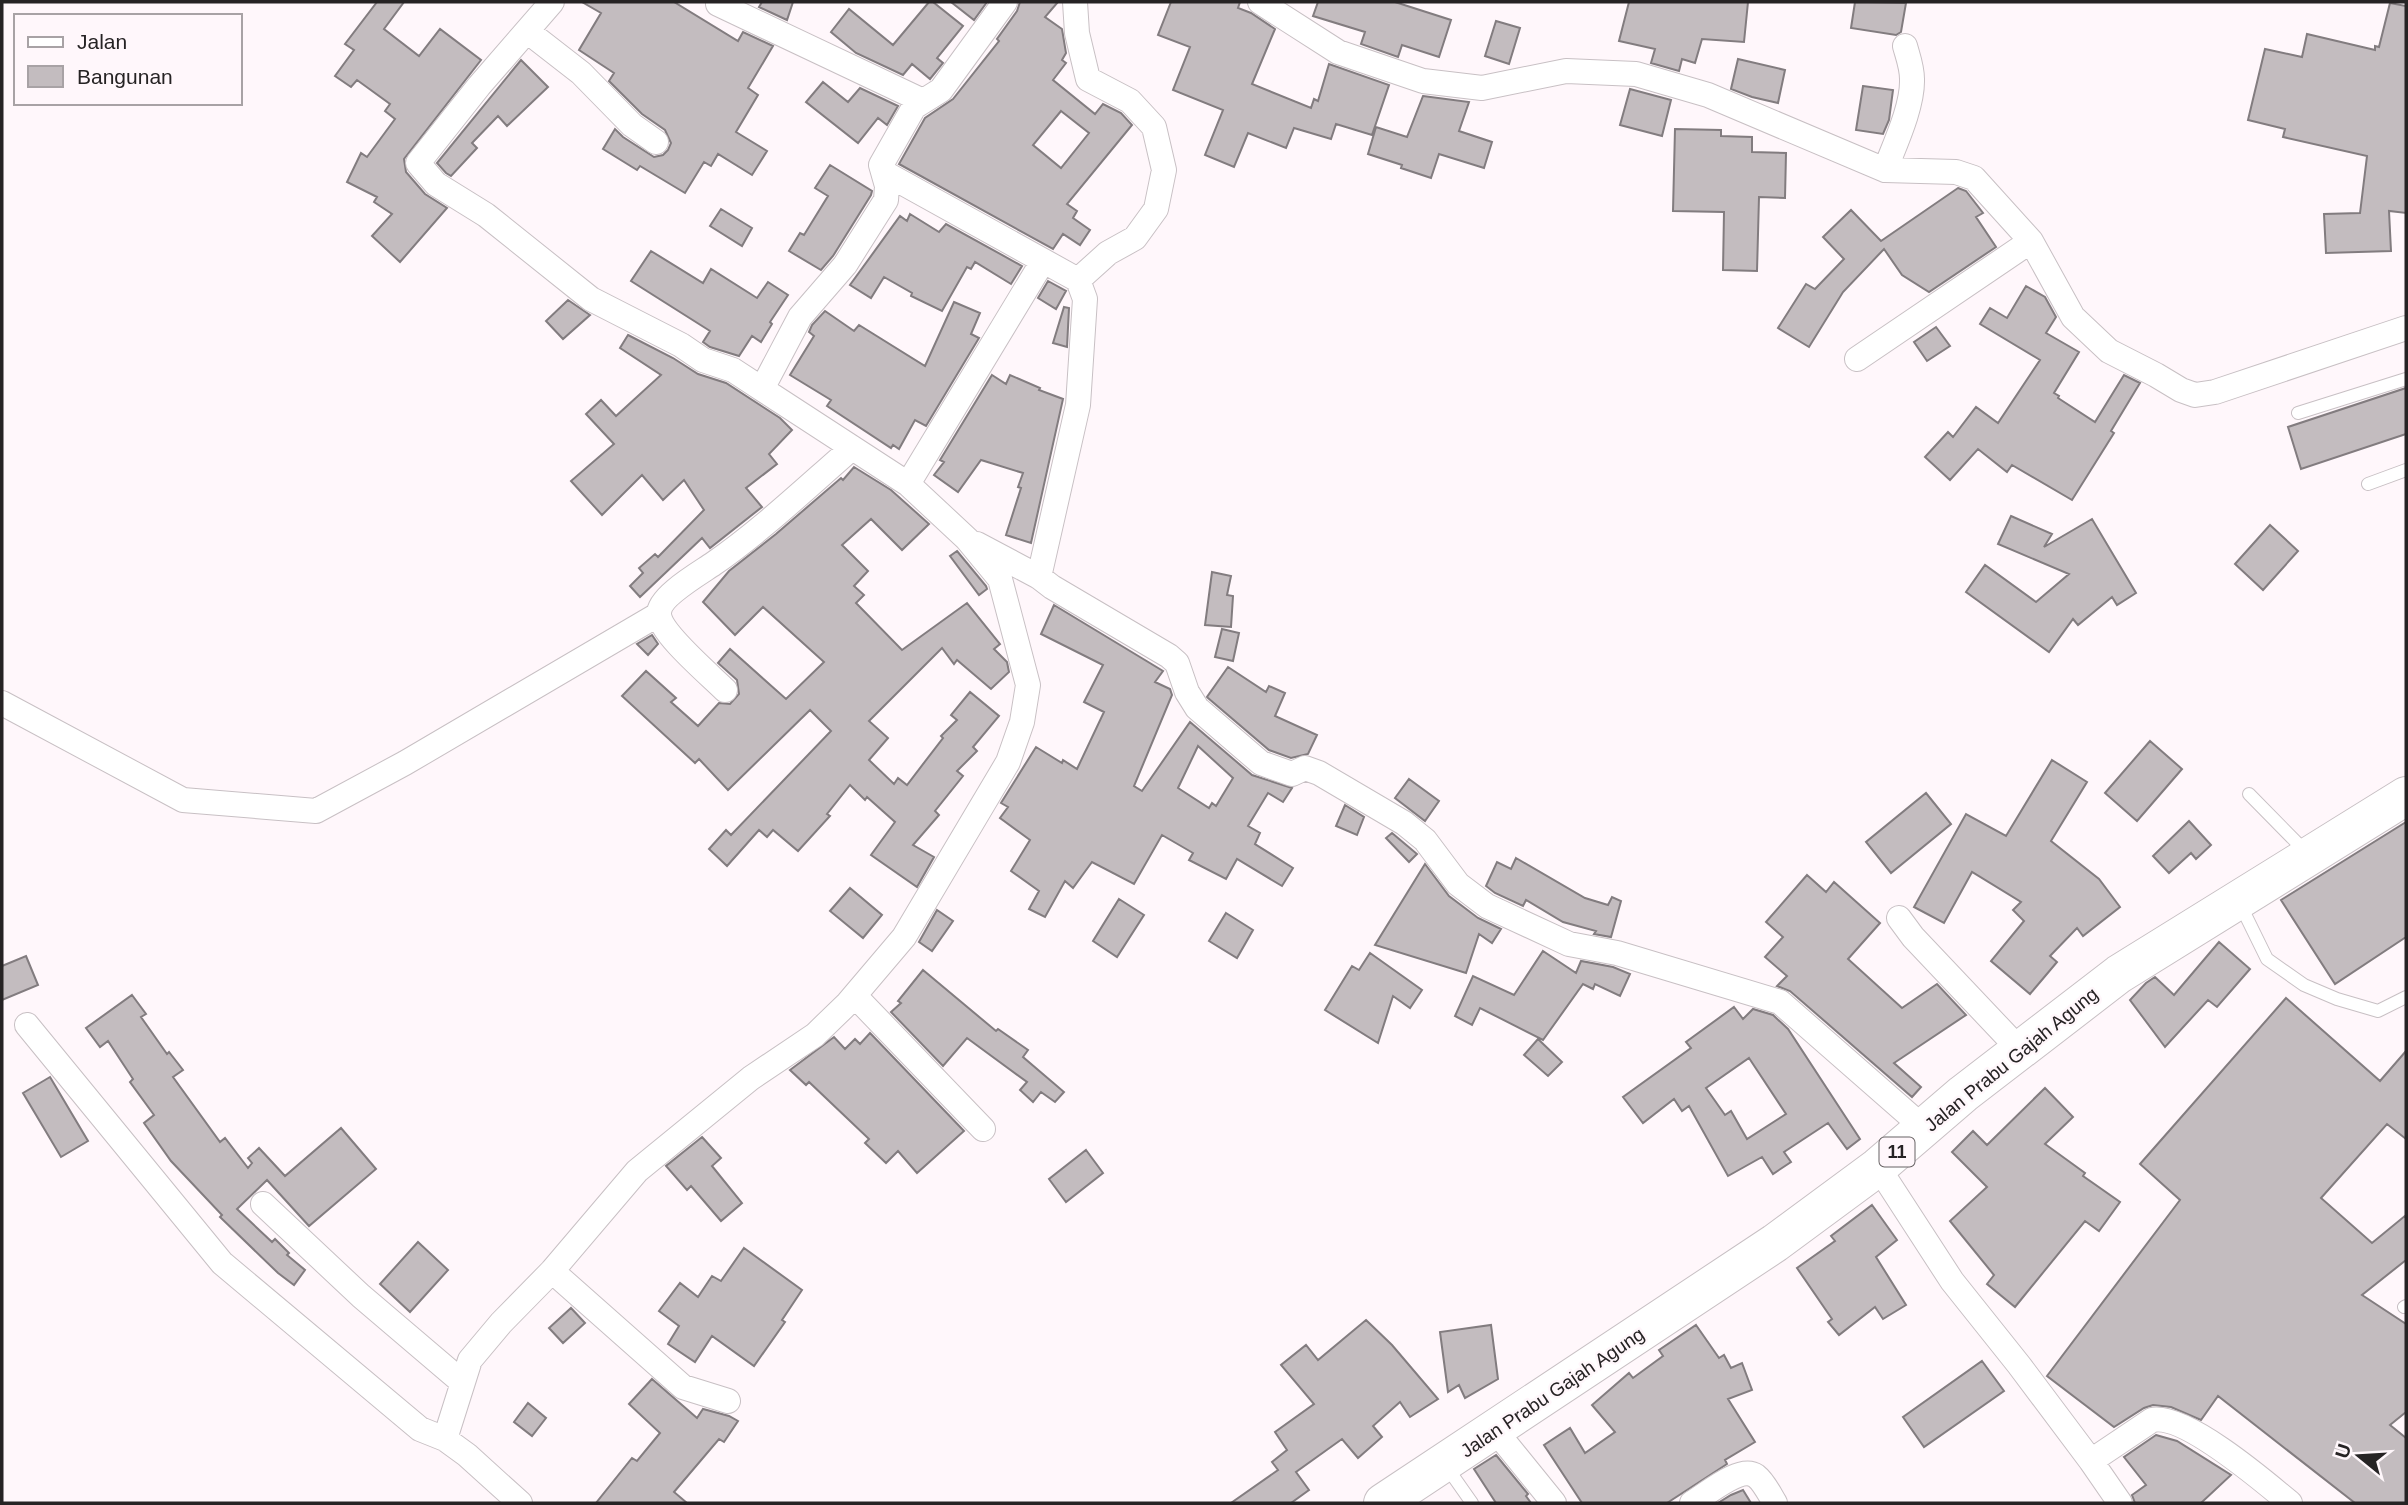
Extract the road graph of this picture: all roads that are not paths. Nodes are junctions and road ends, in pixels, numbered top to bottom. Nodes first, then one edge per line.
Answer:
1 (552, 2) edge
2 (1005, 2) edge
3 (1075, 2) edge
4 (1260, 2) edge
5 (719, 4) dead end
6 (527, 31) junction
7 (1905, 46) dead end
8 (923, 102) junction
9 (656, 142) dead end
10 (1885, 170) junction
11 (883, 172) junction
12 (2031, 242) junction
13 (1043, 261) junction
14 (1078, 280) junction
15 (2406, 328) edge
16 (1857, 359) dead end
17 (2406, 379) edge
18 (762, 389) junction
19 (2298, 413) dead end
20 (852, 448) junction
21 (2406, 470) edge
22 (908, 484) junction
23 (2368, 484) dead end
24 (967, 539) junction
25 (1040, 577) junction
26 (659, 614) junction
27 (724, 690) dead end
28 (2, 703) edge
29 (2249, 794) dead end
30 (2406, 796) edge
31 (2309, 855) junction
32 (2237, 899) junction
33 (1899, 918) dead end
34 (855, 996) junction
35 (2406, 997) edge
36 (27, 1025) dead end
37 (2020, 1050) junction
38 (983, 1129) dead end
39 (1925, 1129) junction
40 (1878, 1167) junction
41 (263, 1204) dead end
42 (552, 1271) junction
43 (463, 1382) junction
44 (728, 1401) dead end
45 (1494, 1429) junction
46 (445, 1439) junction
47 (2091, 1461) junction
48 (1445, 1464) junction
49 (520, 1503) edge
50 (1383, 1503) edge
51 (1472, 1503) edge
52 (1554, 1503) edge
53 (1692, 1503) edge
54 (1775, 1503) edge
55 (2120, 1503) edge
56 (2290, 1503) edge

1 - 6 street
2 - 8 street
3 - 14 street
4 - 10 street
5 - 8 street
6 - 9 street
6 - 18 street
7 - 10 street
8 - 11 street
10 - 12 street
11 - 13 street
11 - 18 street
12 - 15 street
12 - 16 street
13 - 14 street
13 - 22 street
14 - 25 street
17 - 19 lane
18 - 20 street
20 - 22 street
20 - 26 street
21 - 23 lane
22 - 24 street
24 - 25 street
24 - 34 street
25 - 39 street
26 - 27 street
26 - 28 street
29 - 31 lane
30 - 31 highway, Jalan Prabu Gajah Agung / 11
31 - 32 highway, Jalan Prabu Gajah Agung / 11
32 - 35 lane
32 - 37 highway, Jalan Prabu Gajah Agung / 11
33 - 37 street
34 - 38 street
34 - 42 street
36 - 46 street
37 - 39 highway, Jalan Prabu Gajah Agung / 11
39 - 40 highway, Jalan Prabu Gajah Agung / 11
40 - 45 highway, Jalan Prabu Gajah Agung / 11
40 - 47 street
41 - 43 street
42 - 43 street
42 - 44 street
43 - 46 street
45 - 48 highway, Jalan Prabu Gajah Agung / 11
45 - 52 street
46 - 49 street
47 - 55 street
47 - 56 street
48 - 50 highway, Jalan Prabu Gajah Agung / 11
48 - 51 lane
53 - 54 street

